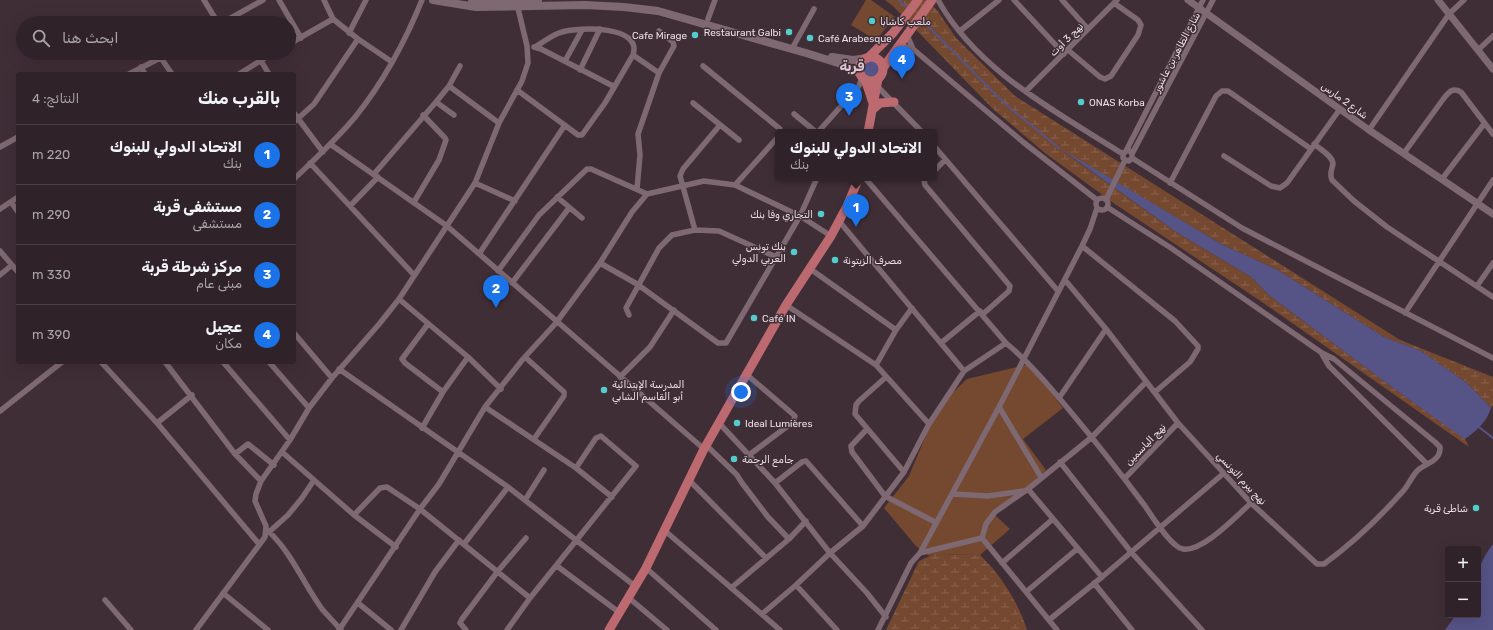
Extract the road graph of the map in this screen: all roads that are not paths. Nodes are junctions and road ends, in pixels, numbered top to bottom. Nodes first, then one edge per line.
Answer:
1 (204, 0) edge
2 (263, 0) edge
3 (279, 0) edge
4 (324, 0) edge
5 (366, 0) edge
6 (422, 0) edge
7 (433, 0) edge
8 (472, 0) edge
9 (715, 0) edge
10 (918, 0) edge
11 (932, 0) edge
12 (938, 0) edge
13 (999, 0) edge
14 (1014, 0) edge
15 (1062, 0) edge
16 (1188, 0) edge
17 (1203, 0) edge
18 (1213, 0) edge
19 (1438, 0) edge
20 (1464, 0) edge
21 (1115, 2) edge
22 (517, 4) junction
23 (1199, 8) junction
24 (814, 9) dead end
25 (1206, 13) junction
26 (1449, 14) junction
27 (236, 15) edge
28 (214, 16) edge
29 (288, 16) edge
30 (333, 19) junction
31 (708, 19) junction
32 (296, 29) edge
33 (600, 29) junction
34 (1088, 29) junction
35 (582, 30) junction
36 (660, 31) dead end
37 (960, 31) junction
38 (349, 33) junction
39 (908, 33) junction
40 (1493, 36) edge
41 (301, 38) junction
42 (358, 39) junction
43 (296, 40) edge
44 (794, 45) junction
45 (900, 45) junction
46 (527, 46) junction
47 (535, 47) junction
48 (913, 49) junction
49 (1478, 50) junction
50 (1066, 52) junction
51 (632, 55) junction
52 (867, 58) junction
53 (157, 60) edge
54 (162, 60) edge
55 (260, 60) joint
56 (565, 61) junction
57 (392, 62) junction
58 (460, 66) dead end
59 (703, 66) dead end
60 (141, 67) junction
61 (883, 68) junction
62 (1493, 69) edge
63 (580, 70) junction
64 (132, 72) edge
65 (144, 72) edge
66 (171, 72) edge
67 (242, 72) edge
68 (268, 72) edge
69 (659, 73) junction
70 (862, 77) junction
71 (878, 82) junction
72 (449, 86) junction
73 (613, 86) junction
74 (517, 90) junction
75 (1026, 91) junction
76 (436, 102) junction
77 (693, 102) dead end
78 (894, 102) junction
79 (872, 106) junction
80 (1340, 109) junction
81 (794, 114) dead end
82 (423, 115) junction
83 (454, 115) dead end
84 (296, 121) edge
85 (499, 123) junction
86 (1484, 124) junction
87 (565, 125) junction
88 (720, 125) junction
89 (780, 129) edge
90 (813, 129) edge
91 (820, 129) edge
92 (868, 129) edge
93 (919, 129) edge
94 (1369, 130) junction
95 (1493, 134) edge
96 (16, 138) edge
97 (775, 139) edge
98 (739, 140) dead end
99 (330, 144) junction
100 (1313, 146) junction
101 (0, 147) edge
102 (937, 150) edge
103 (323, 152) junction
104 (1124, 153) junction
105 (1404, 153) junction
106 (1132, 156) junction
107 (1224, 156) dead end
108 (945, 160) junction
109 (1124, 162) junction
110 (310, 163) junction
111 (937, 168) edge
112 (376, 176) junction
113 (296, 178) edge
114 (1442, 179) junction
115 (1493, 180) edge
116 (816, 181) edge
117 (859, 181) edge
118 (868, 181) edge
119 (924, 181) edge
120 (474, 183) junction
121 (1170, 183) junction
122 (682, 185) junction
123 (735, 185) junction
124 (637, 189) junction
125 (647, 194) junction
126 (557, 197) junction
127 (16, 198) edge
128 (1106, 198) junction
129 (1097, 200) junction
130 (515, 201) junction
131 (11, 202) junction
132 (414, 202) junction
133 (1477, 203) junction
134 (350, 206) junction
135 (569, 208) junction
136 (1096, 208) junction
137 (0, 209) edge
138 (16, 209) edge
139 (1105, 209) junction
140 (1493, 214) edge
141 (800, 216) junction
142 (582, 218) dead end
143 (839, 221) junction
144 (447, 226) junction
145 (1090, 229) junction
146 (695, 230) junction
147 (831, 236) junction
148 (1082, 246) junction
149 (0, 251) edge
150 (479, 254) junction
151 (776, 257) junction
152 (1440, 260) junction
153 (600, 263) junction
154 (1493, 263) edge
155 (12, 265) junction
156 (809, 268) junction
157 (16, 270) edge
158 (498, 270) junction
159 (0, 275) edge
160 (414, 275) junction
161 (1065, 280) junction
162 (512, 283) junction
163 (637, 284) junction
164 (1477, 286) junction
165 (1058, 291) junction
166 (1493, 297) edge
167 (399, 299) junction
168 (786, 305) junction
169 (912, 308) junction
170 (674, 310) junction
171 (981, 313) junction
172 (1405, 313) junction
173 (629, 315) dead end
174 (556, 323) junction
175 (428, 324) junction
176 (1106, 329) junction
177 (896, 330) junction
178 (296, 335) edge
179 (941, 343) junction
180 (1006, 343) junction
181 (1322, 353) junction
182 (468, 357) junction
183 (525, 357) junction
184 (1025, 358) junction
185 (1493, 358) edge
186 (59, 364) edge
187 (103, 364) edge
188 (167, 364) edge
189 (225, 364) edge
190 (271, 364) edge
191 (876, 365) junction
192 (340, 369) junction
193 (964, 371) junction
194 (746, 374) junction
195 (620, 377) junction
196 (886, 377) junction
197 (332, 378) junction
198 (1146, 382) junction
199 (501, 389) junction
200 (443, 392) junction
201 (1154, 392) junction
202 (192, 395) junction
203 (1059, 398) junction
204 (485, 407) junction
205 (999, 407) junction
206 (309, 408) junction
207 (0, 411) edge
208 (157, 423) junction
209 (719, 423) junction
210 (1178, 423) junction
211 (929, 424) junction
212 (422, 428) junction
213 (867, 429) junction
214 (1092, 437) junction
215 (534, 439) junction
216 (290, 440) junction
217 (705, 447) junction
218 (282, 452) junction
219 (459, 452) junction
220 (235, 454) junction
221 (749, 455) junction
222 (1060, 462) junction
223 (1427, 464) junction
224 (274, 465) junction
225 (576, 468) junction
226 (544, 470) dead end
227 (904, 472) junction
228 (1224, 473) junction
229 (1042, 477) junction
230 (1125, 478) junction
231 (688, 479) junction
232 (314, 480) junction
233 (261, 481) junction
234 (775, 483) junction
235 (508, 487) junction
236 (1026, 490) junction
237 (952, 494) junction
238 (886, 496) junction
239 (612, 497) junction
240 (525, 500) junction
241 (1251, 503) junction
242 (420, 509) junction
243 (354, 515) junction
244 (1053, 519) junction
245 (806, 521) junction
246 (936, 522) junction
247 (863, 526) junction
248 (1161, 528) junction
249 (664, 530) junction
250 (268, 531) junction
251 (526, 538) dead end
252 (982, 538) junction
253 (789, 539) junction
254 (459, 540) junction
255 (577, 542) junction
256 (259, 544) junction
257 (464, 544) junction
258 (396, 546) junction
259 (1077, 548) junction
260 (1131, 552) junction
261 (830, 553) junction
262 (920, 553) junction
263 (766, 558) junction
264 (1002, 563) junction
265 (557, 566) junction
266 (646, 568) junction
267 (498, 571) junction
268 (1102, 577) junction
269 (1094, 583) junction
270 (796, 585) junction
271 (635, 586) junction
272 (731, 588) junction
273 (1026, 592) junction
274 (223, 593) junction
275 (530, 598) junction
276 (629, 598) junction
277 (105, 600) dead end
278 (358, 603) junction
279 (620, 613) junction
280 (762, 614) junction
281 (886, 617) junction
282 (1049, 620) junction
283 (198, 629) edge
284 (131, 630) edge
285 (268, 630) edge
286 (340, 630) edge
287 (390, 630) edge
288 (401, 630) edge
289 (466, 630) edge
290 (507, 630) edge
291 (610, 630) edge
292 (667, 630) edge
293 (716, 630) edge
294 (780, 630) edge
295 (837, 630) edge
296 (878, 630) edge
297 (1058, 630) edge
298 (1132, 630) edge
299 (1202, 630) edge

1 - 28 street
2 - 27 street
3 - 29 street
4 - 30 street
5 - 38 street
6 - 57 street
7 - 22 main road
8 - 22 main road
9 - 31 street
10 - 52 highway
11 - 39 highway
12 - 37 street
13 - 37 street
14 - 50 street
15 - 34 street
16 - 23 street, شارع 2 مارس
17 - 23 street, شارع الطاهر بن عاشور
18 - 25 street, شارع الطاهر بن عاشور
19 - 26 street
20 - 26 street
21 - 34 street, نهج 3 أوت
21 - 50 street
22 - 31 main road
22 - 46 street
22 - 70 main road
23 - 25 street, شارع 2 مارس
23 - 104 street, شارع الطاهر بن عاشور
24 - 44 street
25 - 80 street, شارع 2 مارس
25 - 106 street, شارع الطاهر بن عاشور
26 - 49 street
26 - 94 street
30 - 38 street
30 - 41 street
31 - 44 main road
32 - 41 street
33 - 35 street
33 - 51 street
33 - 63 street
34 - 50 street, نهج 3 أوت
35 - 47 street
35 - 56 street
36 - 69 street
37 - 75 street
38 - 42 street
39 - 45 highway
39 - 48 street
40 - 49 street
41 - 43 street
42 - 57 street
42 - 84 street
44 - 52 main road
45 - 48 street
45 - 61 highway
46 - 47 street
46 - 74 street
47 - 56 street
48 - 129 street
49 - 62 street
50 - 75 street, نهج 3 أوت
51 - 69 street
51 - 73 street
52 - 61 highway
52 - 70 highway
53 - 60 street
54 - 66 street
55 - 67 street
55 - 68 street
56 - 63 street
57 - 99 street
58 - 72 street
59 - 89 street
60 - 64 street
60 - 65 street
61 - 71 highway
63 - 73 street
69 - 124 street
70 - 71 highway
70 - 79 highway
70 - 91 street
71 - 78 street
71 - 79 highway
72 - 76 street
72 - 85 street
73 - 87 street
74 - 85 street
74 - 87 street
75 - 104 street
76 - 82 street
76 - 83 street
77 - 88 street
78 - 79 highway
78 - 93 street
79 - 92 highway
80 - 94 street, شارع 2 مارس
80 - 100 street
81 - 90 street
82 - 112 street
82 - 132 street
84 - 103 street
85 - 120 street
86 - 95 street
86 - 105 street
86 - 114 street
87 - 130 street
88 - 98 street
88 - 122 street
94 - 105 street, شارع 2 مارس
96 - 101 street
97 - 123 street
99 - 103 street
99 - 112 street
100 - 107 street
100 - 121 street
100 - 152 street
102 - 108 street
103 - 110 street
104 - 106 street
104 - 109 street
105 - 114 street, شارع 2 مارس
106 - 109 street
106 - 121 street
108 - 111 street
108 - 165 street
109 - 128 street
110 - 113 street
110 - 134 street
112 - 132 street
112 - 134 street
114 - 133 street, شارع 2 مارس
115 - 133 street
116 - 141 street
117 - 143 highway
118 - 171 street
119 - 171 street
120 - 130 street
120 - 144 street
121 - 172 street
122 - 123 street
122 - 125 street
122 - 146 street
123 - 141 street
124 - 125 street
124 - 126 street
125 - 153 street
126 - 135 street
126 - 158 street
127 - 131 street
128 - 129 street
128 - 139 street
129 - 136 street
130 - 150 street
131 - 137 street
131 - 138 street
132 - 144 street
133 - 140 street, شارع 2 مارس
133 - 152 street
134 - 160 street
135 - 142 street
135 - 162 street
136 - 139 street
136 - 145 street
139 - 145 street
139 - 181 street
141 - 147 street
141 - 151 street
143 - 147 highway
143 - 169 street
144 - 150 street
144 - 160 street
145 - 148 street
146 - 151 street
146 - 163 street
147 - 156 highway
148 - 161 street
148 - 201 street
149 - 155 street
150 - 158 street
151 - 170 street
152 - 164 street
152 - 172 street
153 - 163 street
153 - 174 street
154 - 164 street
155 - 157 street
155 - 159 street
156 - 168 highway
156 - 177 street
158 - 162 street
160 - 167 street
161 - 165 street
161 - 176 street, نهج بيرم التونسي
162 - 174 street
163 - 170 street
163 - 173 street
164 - 166 street
165 - 184 street
167 - 175 street
167 - 192 street
168 - 191 street
168 - 194 highway
169 - 177 street
169 - 179 street
170 - 195 street
171 - 179 street
171 - 180 street
172 - 185 street
174 - 183 street
174 - 195 street
175 - 182 street
175 - 200 street
176 - 198 street, نهج بيرم التونسي
176 - 203 street
177 - 191 street
178 - 197 street
179 - 193 street
180 - 184 street
180 - 193 street
181 - 223 street
181 - 223 street
182 - 199 street
182 - 200 street
183 - 199 street
183 - 215 street
184 - 203 street
184 - 205 street
186 - 207 street
187 - 208 street
188 - 202 street
189 - 216 street
190 - 206 street
191 - 196 street
192 - 197 street
192 - 212 street
193 - 211 street
194 - 209 highway
194 - 221 street
195 - 217 street
196 - 211 street
196 - 213 street
197 - 206 street
198 - 201 street, نهج بيرم التونسي
198 - 214 street
199 - 204 street
200 - 212 street
201 - 210 street, نهج بيرم التونسي
202 - 208 street
202 - 220 street
203 - 214 street
204 - 215 street
204 - 219 street
205 - 229 street
205 - 237 street
206 - 216 street
208 - 256 street
209 - 217 highway
209 - 221 street
210 - 228 street, نهج بيرم التونسي
210 - 230 street, نهج الياسمين
211 - 227 street
212 - 219 street
213 - 227 street
213 - 238 street
214 - 222 street
214 - 230 street
215 - 225 street
216 - 218 street
217 - 231 highway
217 - 253 street
218 - 224 street
218 - 232 street
219 - 235 street
219 - 242 street
220 - 224 street
220 - 233 street
221 - 234 street
222 - 229 street
222 - 260 street
223 - 241 street, نهج بيرم التونسي
224 - 233 street
225 - 239 street
225 - 239 street
226 - 240 street
227 - 238 street
228 - 241 street, نهج بيرم التونسي
228 - 248 street
229 - 236 street
230 - 248 street
231 - 249 highway
231 - 263 street
232 - 243 street
232 - 250 street
233 - 250 street
234 - 245 street
234 - 247 street
235 - 240 street
235 - 257 street
236 - 237 street
236 - 244 street
236 - 252 street
237 - 246 street
238 - 246 street
238 - 247 street
239 - 255 street
240 - 255 street
241 - 248 street
242 - 243 street
242 - 254 street
242 - 258 street
243 - 258 street
244 - 259 street
244 - 264 street
245 - 253 street
245 - 261 street
246 - 262 street
247 - 261 street
248 - 260 street
249 - 266 highway
249 - 272 street
250 - 256 street
250 - 286 street
251 - 267 street
252 - 262 street
252 - 264 street
253 - 263 street
254 - 257 street
254 - 288 street
255 - 265 street
255 - 271 street
256 - 274 street
257 - 267 street
258 - 278 street
259 - 268 street
259 - 273 street
260 - 268 street
260 - 299 street
261 - 270 street
261 - 281 street
262 - 281 street
263 - 272 street
264 - 273 street
265 - 275 street
265 - 279 street
266 - 271 highway
266 - 293 street
267 - 275 street
267 - 289 street
268 - 269 street
269 - 282 street
269 - 298 street
270 - 280 street
270 - 295 street
271 - 276 highway
272 - 280 street
273 - 282 street
274 - 283 street
274 - 285 street
275 - 290 street
276 - 279 highway
276 - 292 street
277 - 284 street
278 - 286 street
278 - 287 street
279 - 291 highway
280 - 294 street
281 - 296 street
282 - 297 street

